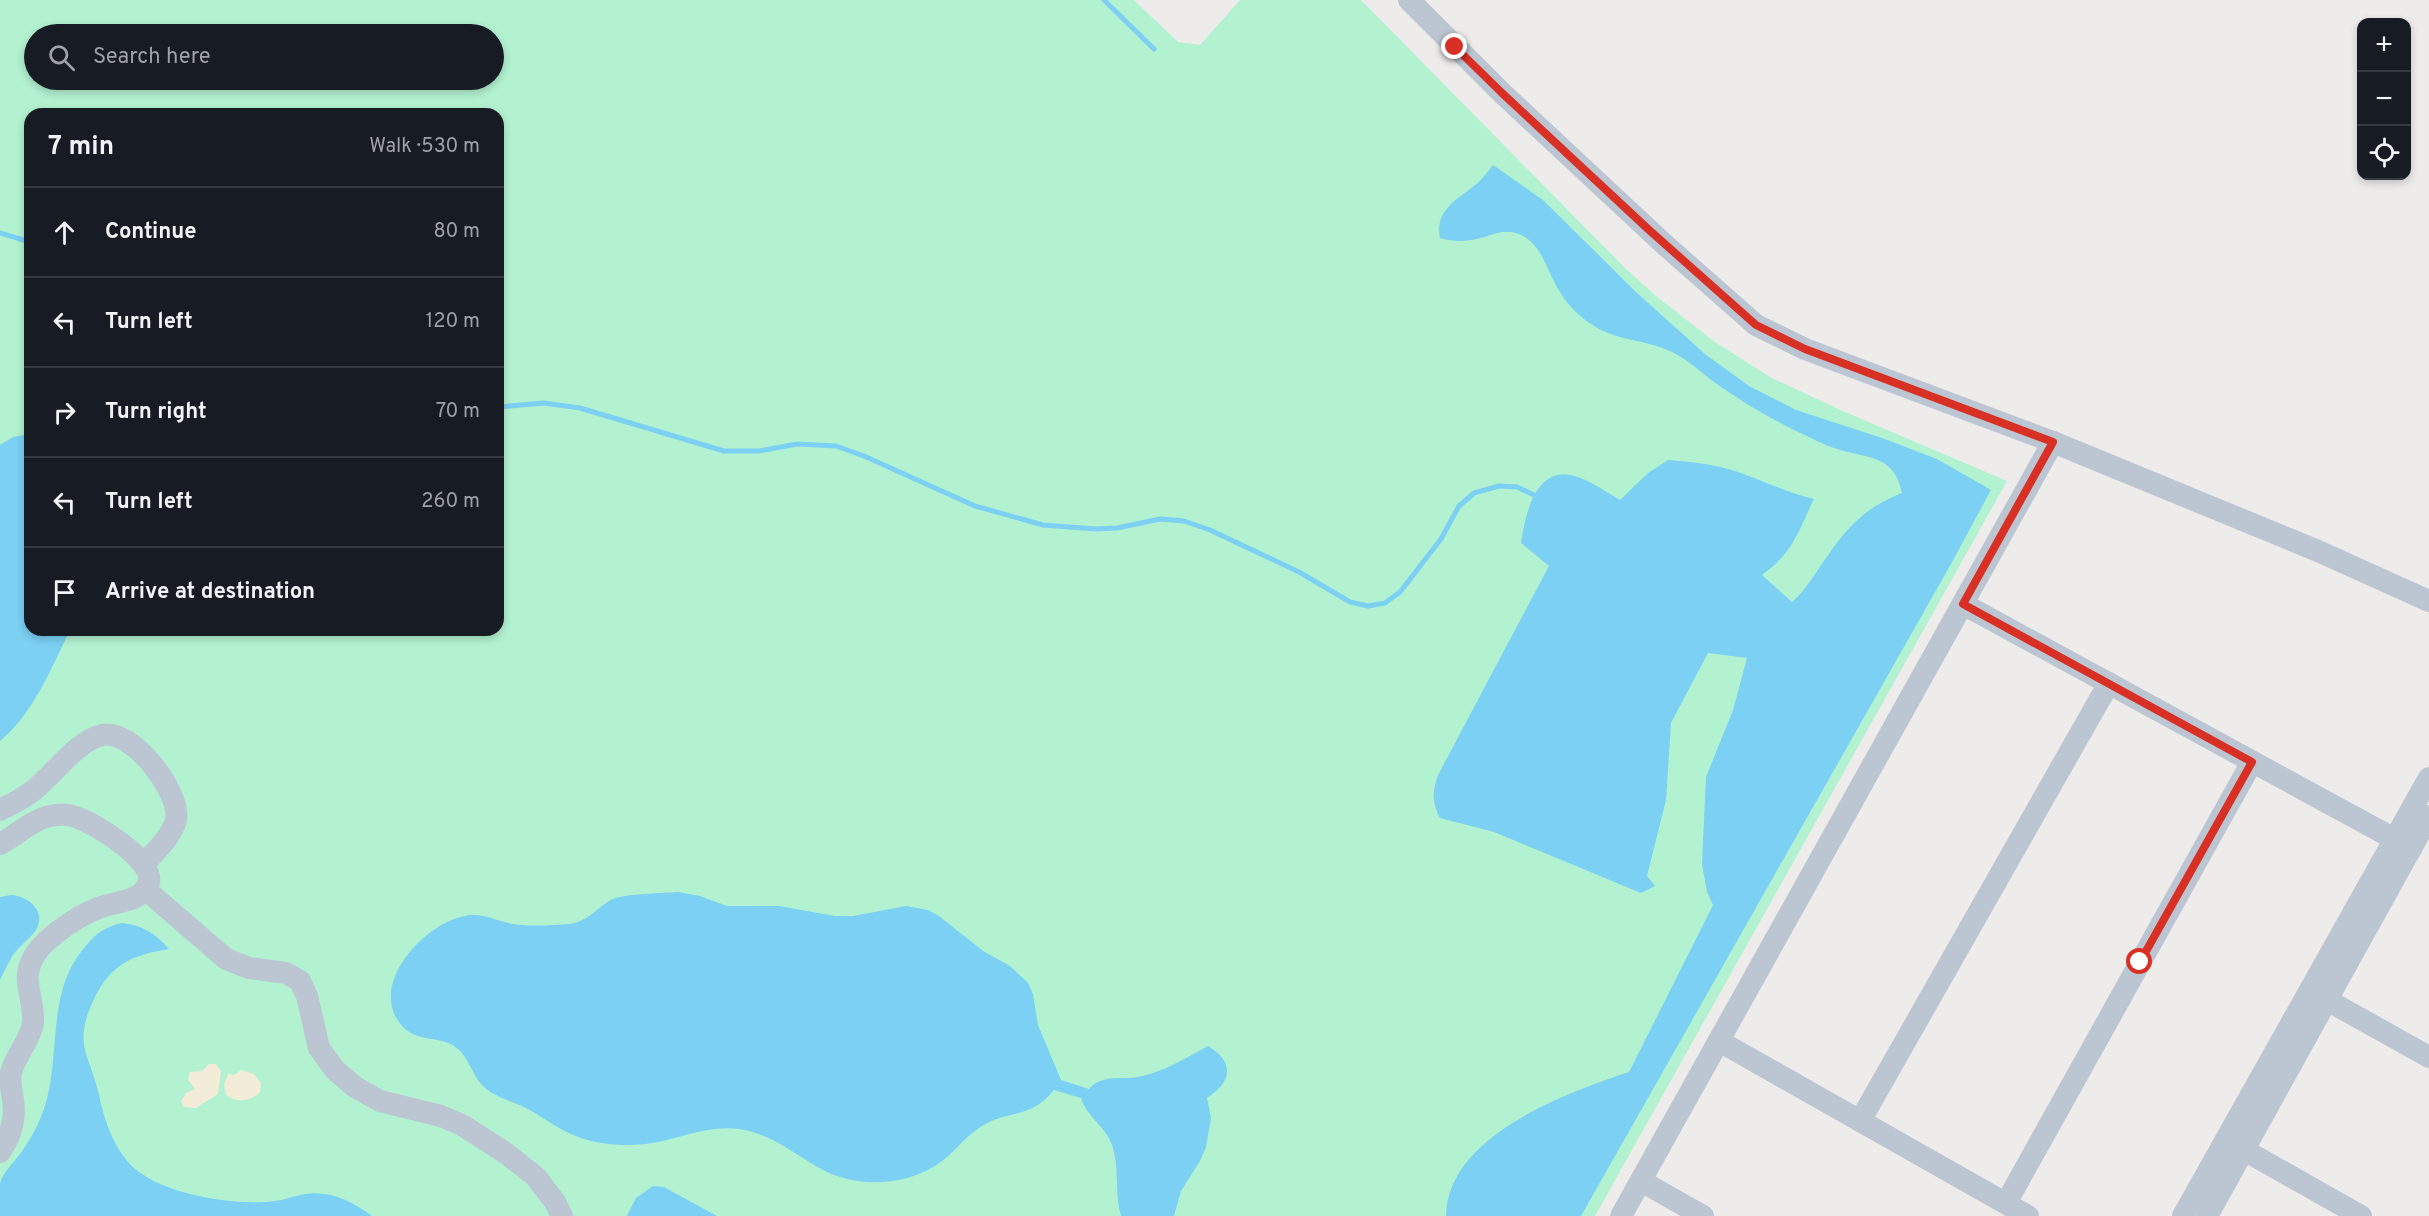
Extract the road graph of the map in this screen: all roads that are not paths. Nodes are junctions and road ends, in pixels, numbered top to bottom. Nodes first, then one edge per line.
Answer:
1 (1409, 0) edge
2 (2053, 442) junction
3 (2429, 601) edge
4 (1963, 604) junction
5 (2109, 683) junction
6 (2252, 762) junction
7 (2429, 778) edge
8 (32, 792) junction
9 (0, 810) edge
10 (50, 816) junction
11 (2429, 816) edge
12 (0, 844) edge
13 (2403, 844) junction
14 (144, 864) junction
15 (145, 889) junction
16 (2327, 1000) junction
17 (1719, 1041) junction
18 (2429, 1057) edge
19 (1860, 1121) junction
20 (2235, 1145) junction
21 (0, 1152) edge
22 (1641, 1181) junction
23 (2006, 1203) junction
24 (562, 1216) edge
25 (1621, 1216) edge
26 (1703, 1216) edge
27 (2028, 1216) edge
28 (2183, 1216) edge
29 (2207, 1216) edge
30 (2361, 1216) edge

1 - 2 street
2 - 3 street
2 - 4 street
4 - 5 street
4 - 17 street
5 - 6 street
5 - 19 street
6 - 13 street
6 - 23 street
7 - 13 street
8 - 9 street
8 - 10 street
8 - 14 street
10 - 12 street
10 - 14 street
11 - 13 street
13 - 16 street
13 - 20 street
14 - 15 street
15 - 21 street
15 - 24 street
16 - 18 street
16 - 20 street
17 - 19 street
17 - 22 street
19 - 23 street
20 - 28 street
20 - 29 street
20 - 30 street
22 - 25 street
22 - 26 street
23 - 27 street

